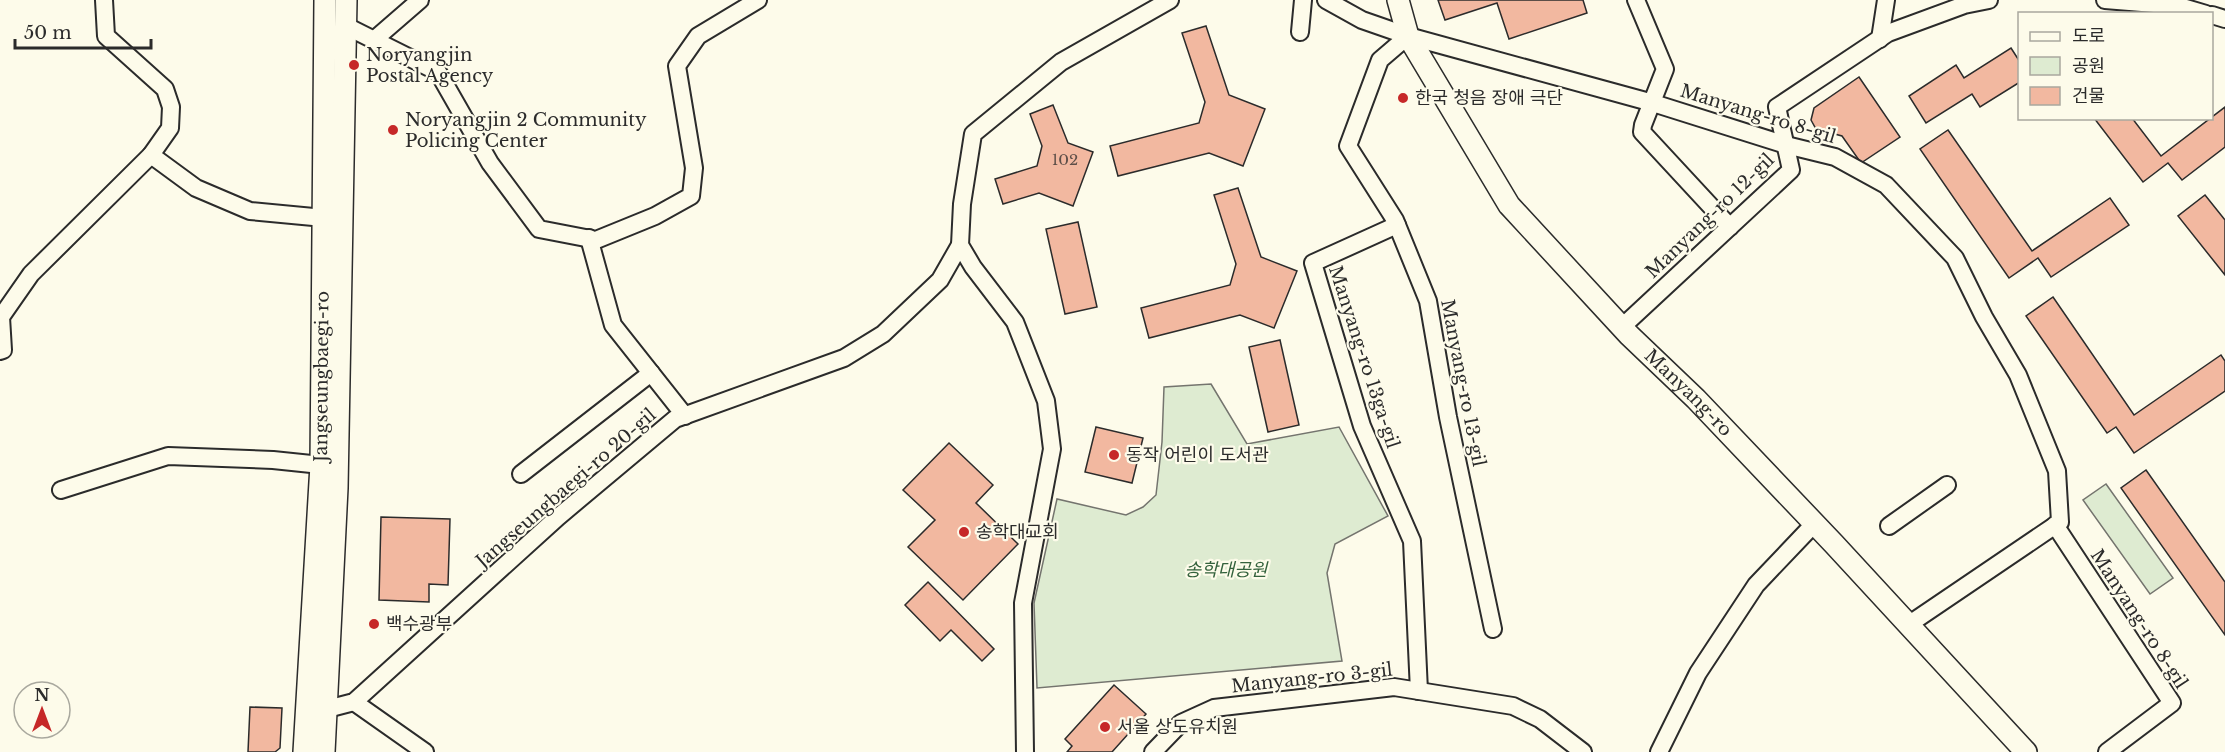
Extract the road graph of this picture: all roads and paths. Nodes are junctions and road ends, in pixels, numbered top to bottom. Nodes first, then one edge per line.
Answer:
1 (104, 0) edge
2 (325, 0) edge
3 (346, 0) edge
4 (420, 0) edge
5 (758, 0) edge
6 (1170, 0) edge
7 (1303, 0) edge
8 (1326, 0) edge
9 (1398, 0) edge
10 (1636, 0) edge
11 (1886, 0) edge
12 (1989, 0) edge
13 (2104, 0) edge
14 (2199, 12) edge
15 (346, 26) junction
16 (1300, 32) dead end
17 (1408, 36) junction
18 (375, 39) junction
19 (1880, 39) junction
20 (1653, 103) junction
21 (1786, 145) junction
22 (152, 155) junction
23 (324, 218) junction
24 (1397, 225) junction
25 (1730, 227) junction
26 (589, 238) junction
27 (960, 245) junction
28 (1622, 327) junction
29 (0, 351) edge
30 (651, 373) junction
31 (685, 416) junction
32 (321, 465) junction
33 (521, 474) dead end
34 (1947, 485) dead end
35 (61, 490) dead end
36 (1814, 524) junction
37 (2055, 525) junction
38 (1889, 526) dead end
39 (1908, 625) junction
40 (1493, 629) dead end
41 (1419, 691) junction
42 (354, 702) junction
43 (327, 709) junction
44 (2111, 749) edge
45 (304, 752) edge
46 (324, 752) edge
47 (425, 752) edge
48 (1025, 752) edge
49 (1153, 752) edge
50 (1583, 752) edge
51 (1659, 752) edge
52 (2025, 752) edge

1 - 22 street
2 - 23 street, Jangseungbaegi-ro
3 - 15 street, Jangseungbaegi-ro
4 - 18 street
5 - 26 street
6 - 27 street
7 - 16 street
8 - 17 street, Manyang-ro 8-gil
9 - 17 street, Manyang-ro
10 - 20 street
11 - 19 street
12 - 19 street, Manyang-ro 12-gil
13 - 14 street
15 - 18 street
15 - 43 street, Jangseungbaegi-ro
17 - 20 street, Manyang-ro 8-gil
17 - 24 street, Manyang-ro 13-gil
17 - 28 street, Manyang-ro
18 - 26 street
19 - 21 street, Manyang-ro 12-gil
20 - 21 street, Manyang-ro 8-gil
20 - 25 street
21 - 25 street, Manyang-ro 12-gil
21 - 37 street, Manyang-ro 8-gil
22 - 23 street
22 - 29 street
23 - 32 street, Jangseungbaegi-ro
24 - 40 street, Manyang-ro 13-gil
24 - 41 street, Manyang-ro 13ga-gil
25 - 28 street, Manyang-ro 12-gil
26 - 30 street
27 - 31 street, Jangseungbaegi-ro 20-gil
27 - 48 street
28 - 36 street, Manyang-ro
30 - 31 street
30 - 33 street
31 - 42 street, Jangseungbaegi-ro 20-gil
32 - 35 street
32 - 45 street, Jangseungbaegi-ro
34 - 38 street
36 - 39 street, Manyang-ro
36 - 51 street
37 - 39 street
37 - 44 street, Manyang-ro 8-gil
39 - 52 street, Manyang-ro
41 - 49 street, Manyang-ro 3-gil
41 - 50 street, Manyang-ro 3-gil
42 - 43 street, Jangseungbaegi-ro 20-gil
42 - 47 street
43 - 46 street, Jangseungbaegi-ro

